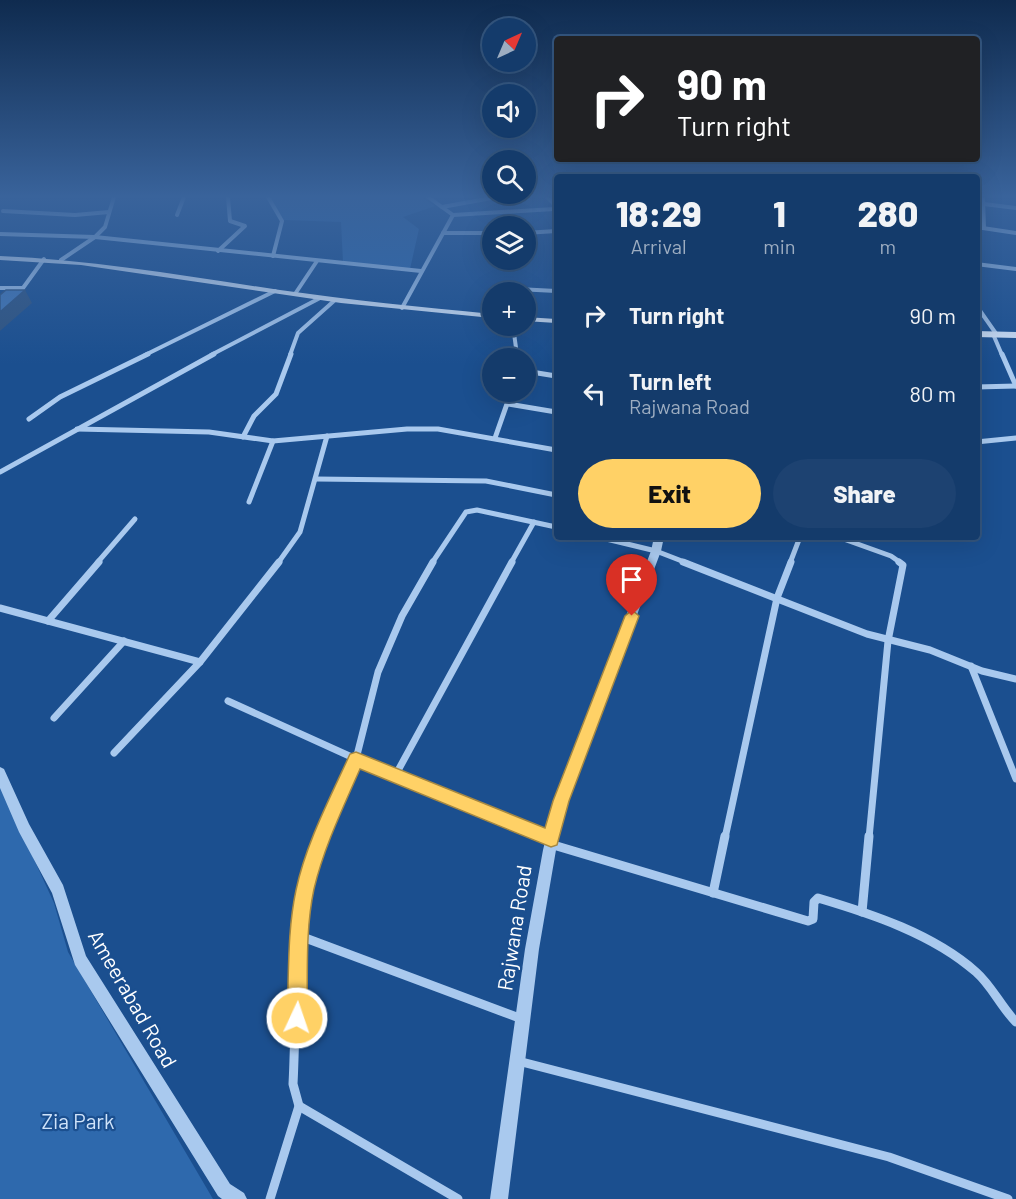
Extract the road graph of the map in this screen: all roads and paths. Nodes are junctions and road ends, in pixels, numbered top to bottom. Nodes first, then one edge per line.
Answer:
1 (71, 253) edge
2 (239, 253) edge
3 (274, 253) edge
4 (431, 253) edge
5 (273, 256) junction
6 (0, 258) edge
7 (44, 259) junction
8 (61, 260) junction
9 (317, 261) junction
10 (980, 264) edge
11 (1016, 268) edge
12 (421, 271) junction
13 (0, 288) edge
14 (23, 288) junction
15 (275, 291) junction
16 (536, 291) edge
17 (554, 291) edge
18 (295, 294) junction
19 (320, 298) junction
20 (8, 300) edge
21 (335, 300) junction
22 (402, 308) junction
23 (980, 311) edge
24 (482, 315) edge
25 (536, 320) edge
26 (554, 321) edge
27 (980, 334) edge
28 (995, 334) junction
29 (1016, 335) edge
30 (536, 373) edge
31 (554, 376) edge
32 (1016, 386) edge
33 (980, 387) edge
34 (508, 404) joint
35 (554, 412) edge
36 (28, 419) dead end
37 (77, 429) junction
38 (327, 435) junction
39 (243, 437) junction
40 (495, 438) junction
41 (1016, 438) edge
42 (273, 441) junction
43 (980, 442) edge
44 (554, 450) edge
45 (0, 472) edge
46 (316, 479) junction
47 (554, 495) edge
48 (249, 502) dead end
49 (135, 519) dead end
50 (534, 522) junction
51 (554, 527) edge
52 (624, 540) edge
53 (799, 540) edge
54 (846, 540) edge
55 (658, 544) edge
56 (777, 598) junction
57 (0, 608) edge
58 (48, 621) junction
59 (124, 641) junction
60 (888, 641) junction
61 (200, 662) junction
62 (971, 666) junction
63 (1016, 679) edge
64 (228, 700) dead end
65 (54, 718) dead end
66 (114, 753) dead end
67 (356, 759) junction
68 (0, 773) edge
69 (396, 776) junction
70 (1016, 778) edge
71 (550, 841) junction
72 (712, 893) junction
73 (862, 912) junction
74 (300, 936) junction
75 (523, 1019) junction
76 (1016, 1023) edge
77 (518, 1061) junction
78 (299, 1106) junction
79 (238, 1199) edge
80 (270, 1199) edge
81 (458, 1199) edge
82 (499, 1199) edge
83 (1008, 1199) edge

1 - 8 street
2 - 5 street
3 - 5 street
4 - 12 street
5 - 9 street
6 - 7 main road
7 - 8 main road
7 - 14 street
8 - 15 main road
9 - 12 street
9 - 18 street
10 - 11 street
12 - 22 street
13 - 14 street
14 - 20 street
15 - 18 main road
15 - 36 street
16 - 17 street
18 - 19 main road
19 - 21 main road
19 - 37 street
21 - 22 main road
21 - 39 street
22 - 24 main road
23 - 28 street
25 - 26 main road
27 - 28 main road
28 - 29 main road
28 - 32 street
30 - 31 street
32 - 33 street
34 - 35 street
34 - 40 street
37 - 39 street
37 - 45 street
38 - 40 street
38 - 42 street
38 - 46 street
39 - 42 street
40 - 44 street
41 - 43 street
42 - 48 street
46 - 47 street
46 - 61 street
49 - 58 street
50 - 51 street
50 - 67 street
50 - 69 street
52 - 55 street
53 - 56 street
54 - 60 street
55 - 56 street
55 - 71 street, Rajwana Road
56 - 60 street
56 - 72 street
57 - 58 street
58 - 59 street
59 - 61 street
59 - 65 street
60 - 62 street
60 - 73 street
61 - 66 street
62 - 63 street
62 - 70 street
64 - 67 street
67 - 69 street
67 - 74 street
68 - 79 street, Ameerabad Road
69 - 71 street
71 - 72 street
71 - 75 street, Rajwana Road
72 - 73 street
73 - 76 street
74 - 75 street
74 - 78 street
75 - 77 street, Rajwana Road
77 - 82 street, Rajwana Road
77 - 83 street
78 - 80 street
78 - 81 street

